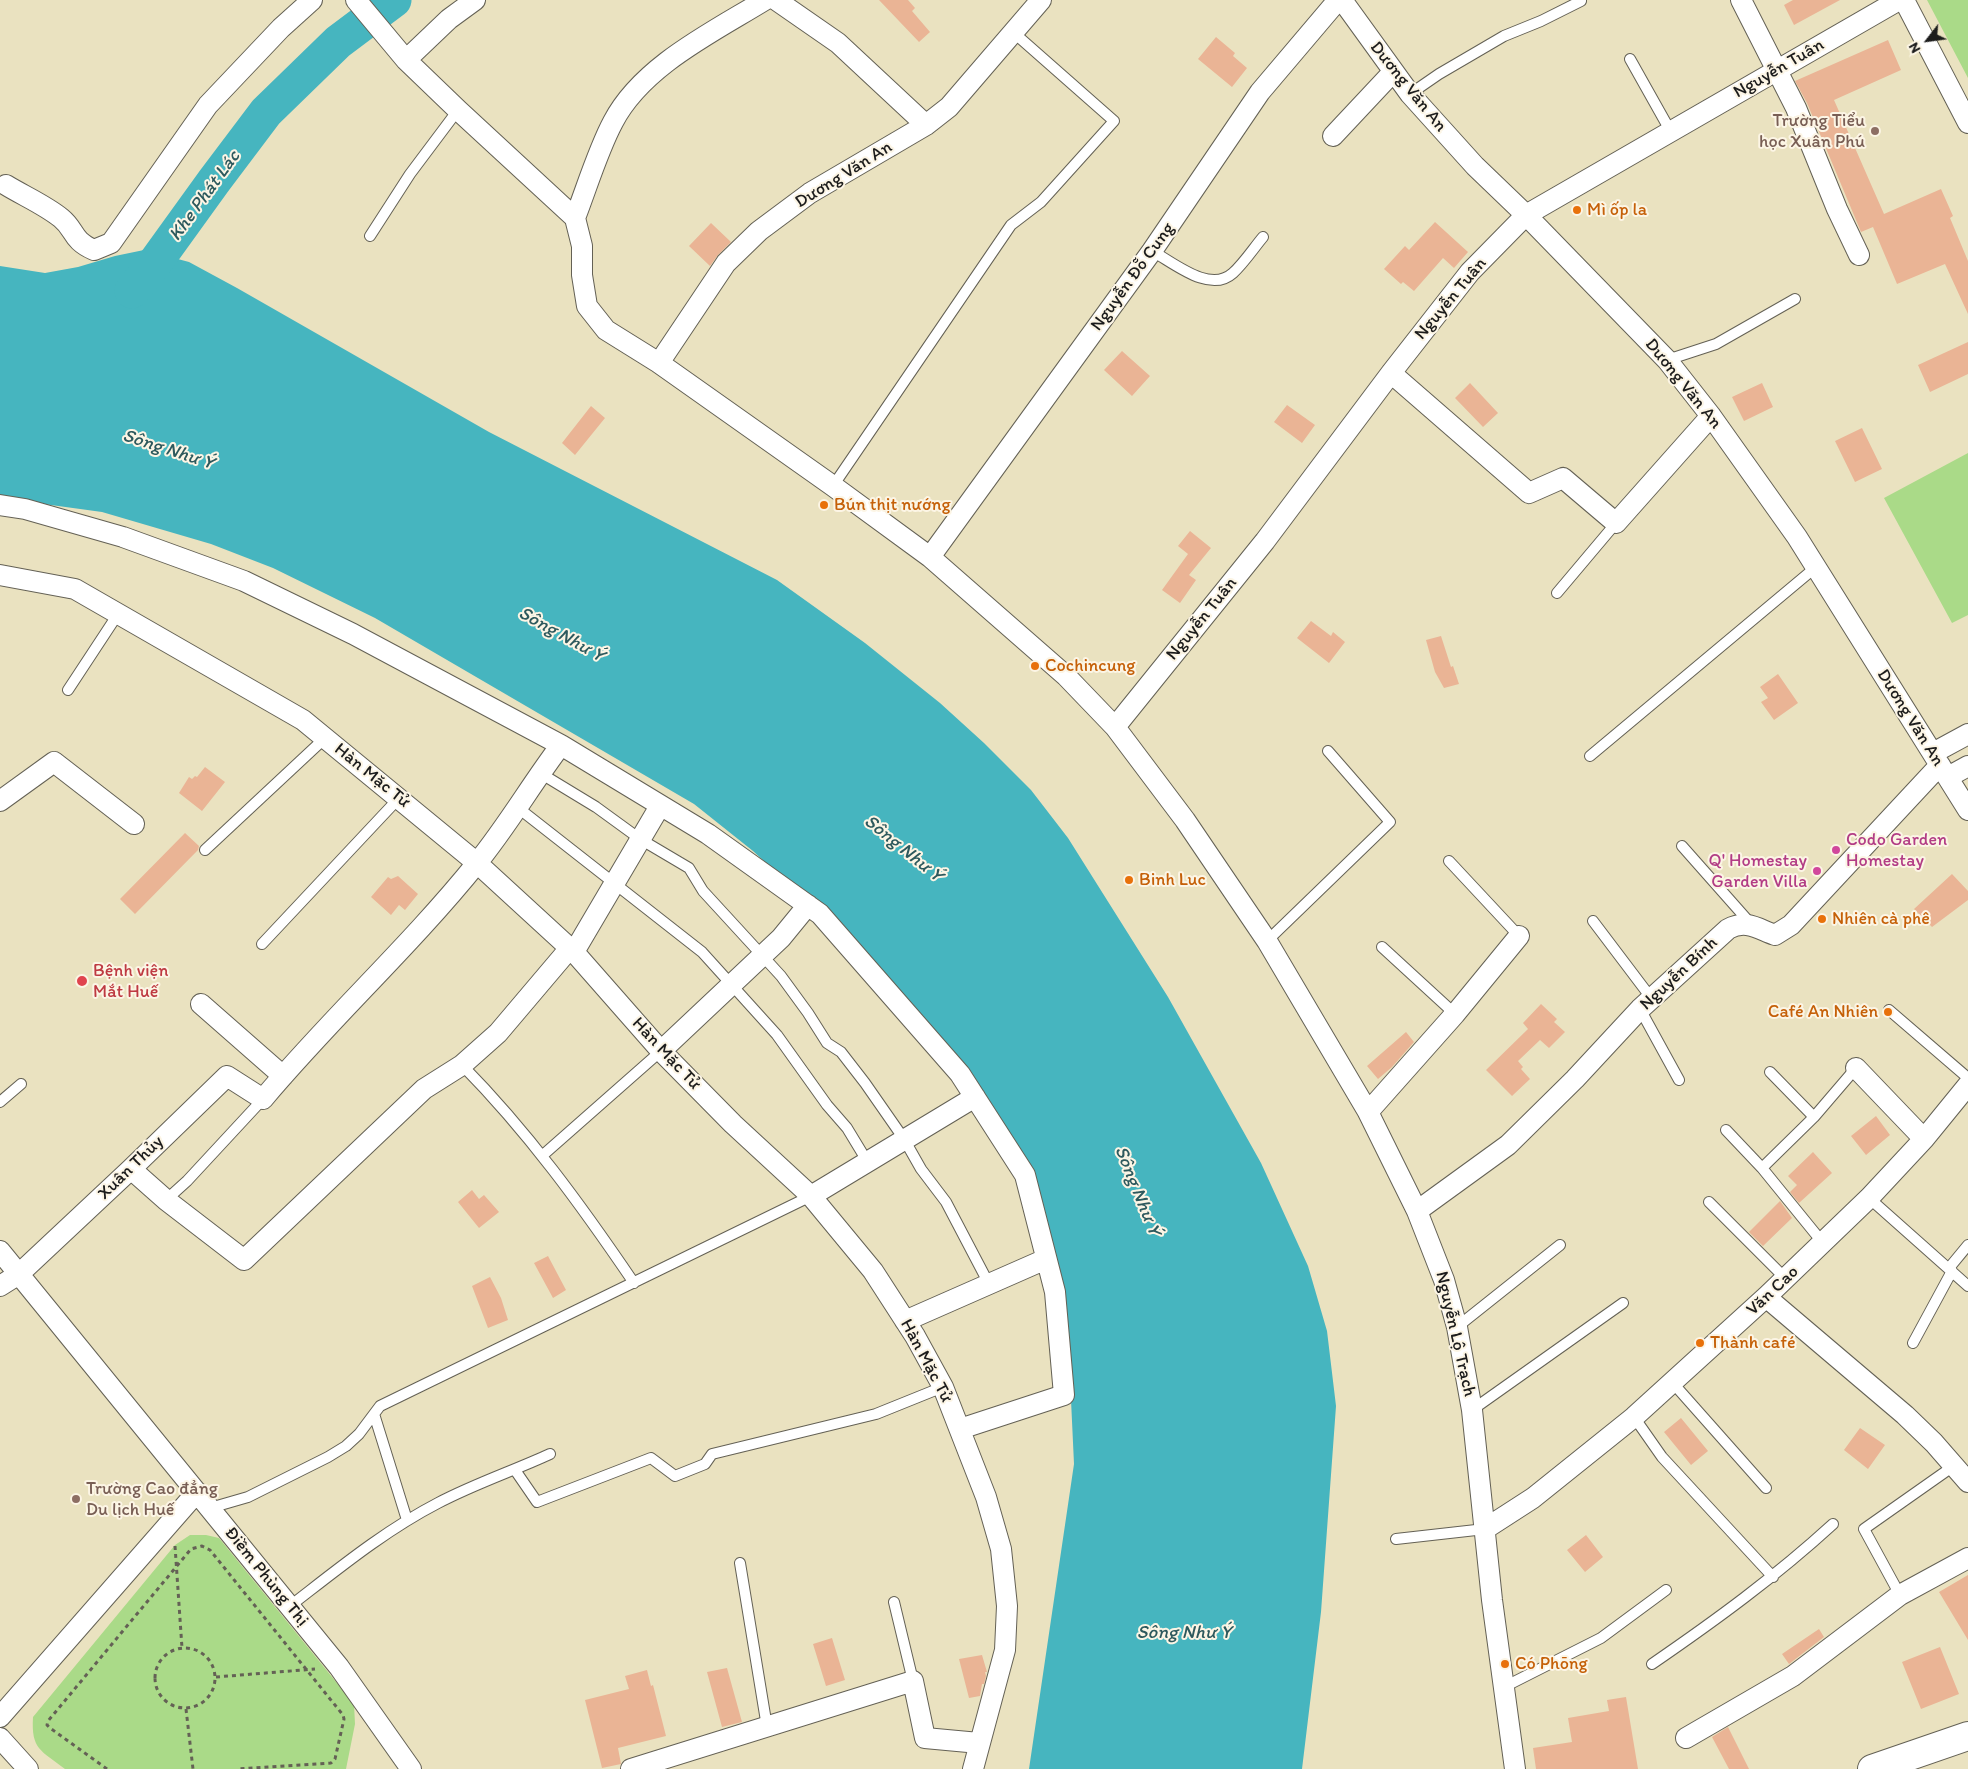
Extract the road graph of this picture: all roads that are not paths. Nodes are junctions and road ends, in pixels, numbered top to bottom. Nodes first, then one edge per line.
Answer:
1 (312, 0) edge
2 (356, 0) edge
3 (475, 0) edge
4 (765, 0) edge
5 (776, 0) edge
6 (1338, 0) edge
7 (1342, 0) edge
8 (1741, 0) edge
9 (1899, 0) edge
10 (1904, 0) edge
11 (1037, 1) edge
12 (1581, 1) edge
13 (1013, 32) junction
14 (1630, 58) dead end
15 (406, 60) junction
16 (1776, 71) junction
17 (1393, 72) junction
18 (1410, 94) junction
19 (458, 110) junction
20 (1968, 123) edge
21 (926, 125) junction
22 (1671, 132) junction
23 (1333, 136) dead end
24 (6, 185) dead end
25 (1526, 215) junction
26 (575, 218) junction
27 (370, 236) dead end
28 (1263, 237) dead end
29 (1152, 250) junction
30 (1859, 255) dead end
31 (1795, 299) dead end
32 (1667, 360) junction
33 (660, 363) junction
34 (1391, 373) junction
35 (1711, 416) junction
36 (834, 486) junction
37 (0, 505) edge
38 (1616, 523) junction
39 (930, 557) junction
40 (1816, 567) junction
41 (0, 575) edge
42 (1557, 593) dead end
43 (118, 614) junction
44 (68, 690) dead end
45 (1115, 727) junction
46 (1968, 734) edge
47 (325, 738) junction
48 (561, 745) junction
49 (1328, 751) dead end
50 (1590, 756) dead end
51 (1940, 765) junction
52 (1968, 766) edge
53 (540, 773) junction
54 (399, 798) junction
55 (0, 800) edge
56 (660, 806) junction
57 (517, 807) junction
58 (1968, 810) edge
59 (134, 824) dead end
60 (640, 838) junction
61 (1682, 846) dead end
62 (205, 850) dead end
63 (1449, 861) dead end
64 (477, 863) junction
65 (614, 883) junction
66 (808, 905) junction
67 (1594, 921) dead end
68 (1752, 925) junction
69 (1518, 936) joint
70 (1267, 940) junction
71 (262, 944) dead end
72 (1382, 947) dead end
73 (572, 950) junction
74 (763, 956) junction
75 (733, 984) junction
76 (200, 1004) dead end
77 (1646, 1004) junction
78 (1889, 1010) dead end
79 (1454, 1014) junction
80 (661, 1051) junction
81 (462, 1065) junction
82 (1856, 1068) joint
83 (1770, 1072) dead end
84 (283, 1076) junction
85 (1968, 1078) edge
86 (1679, 1080) dead end
87 (20, 1084) dead end
88 (1968, 1085) edge
89 (974, 1096) junction
90 (263, 1099) junction
91 (0, 1102) edge
92 (1368, 1112) junction
93 (1814, 1117) junction
94 (1726, 1130) dead end
95 (904, 1139) junction
96 (1924, 1139) junction
97 (543, 1155) junction
98 (867, 1161) junction
99 (1762, 1168) junction
100 (131, 1170) junction
101 (811, 1196) junction
102 (1869, 1198) junction
103 (166, 1200) junction
104 (1710, 1202) dead end
105 (1417, 1212) junction
106 (1823, 1243) junction
107 (1560, 1245) dead end
108 (1968, 1245) edge
109 (0, 1251) edge
110 (1046, 1260) junction
111 (1951, 1270) junction
112 (19, 1274) junction
113 (1786, 1279) junction
114 (634, 1283) junction
115 (989, 1284) junction
116 (0, 1286) edge
117 (1968, 1286) edge
118 (1766, 1297) junction
119 (1623, 1303) dead end
120 (905, 1321) junction
121 (1457, 1327) junction
122 (1913, 1343) dead end
123 (1672, 1382) junction
124 (943, 1387) junction
125 (1472, 1410) junction
126 (374, 1414) junction
127 (1634, 1417) junction
128 (960, 1430) junction
129 (550, 1454) dead end
130 (1955, 1465) junction
131 (515, 1470) junction
132 (1968, 1482) edge
133 (1766, 1488) dead end
134 (197, 1492) junction
135 (210, 1508) junction
136 (407, 1520) junction
137 (1832, 1524) dead end
138 (1485, 1529) junction
139 (1396, 1539) dead end
140 (1968, 1558) edge
141 (740, 1563) dead end
142 (1773, 1577) junction
143 (1666, 1590) dead end
144 (1900, 1595) junction
145 (894, 1602) dead end
146 (290, 1606) junction
147 (1652, 1664) dead end
148 (913, 1681) junction
149 (1504, 1687) junction
150 (0, 1717) edge
151 (767, 1727) junction
152 (1968, 1736) edge
153 (0, 1738) edge
154 (1686, 1738) dead end
155 (979, 1743) junction
156 (28, 1769) edge
157 (411, 1769) edge
158 (631, 1769) edge
159 (973, 1769) edge
160 (1515, 1769) edge
161 (1872, 1769) edge

1 - 24 street
2 - 15 street
3 - 15 street
4 - 26 street
5 - 21 street
6 - 29 street, Nguyễn Đỗ Cung
7 - 17 street, Dương Văn An
8 - 16 street
9 - 16 street, Nguyễn Tuân
10 - 20 street
11 - 13 street, Dương Văn An
12 - 18 lane
13 - 21 street, Dương Văn An
13 - 36 lane
14 - 22 lane
15 - 19 street
16 - 22 street, Nguyễn Tuân
16 - 30 street
17 - 18 street, Dương Văn An
17 - 23 street
18 - 25 street, Dương Văn An
19 - 26 street
19 - 27 lane
21 - 33 street, Dương Văn An
22 - 25 street, Nguyễn Tuân
25 - 32 street, Dương Văn An
25 - 34 street, Nguyễn Tuân
26 - 33 street, Nguyễn Lộ Trạch
28 - 29 lane
29 - 39 street, Nguyễn Đỗ Cung
31 - 32 lane
32 - 35 street, Dương Văn An
33 - 36 street, Nguyễn Lộ Trạch
34 - 38 street
34 - 45 street, Nguyễn Tuân
35 - 38 street
35 - 40 street, Dương Văn An
36 - 39 street, Nguyễn Lộ Trạch
37 - 48 street
38 - 42 lane
39 - 45 street, Nguyễn Lộ Trạch
40 - 50 lane
40 - 51 street, Dương Văn An
41 - 43 street, Hàn Mặc Tử
43 - 44 lane
43 - 47 street, Hàn Mặc Tử
45 - 70 street, Nguyễn Lộ Trạch
46 - 51 street
47 - 54 street, Hàn Mặc Tử
47 - 62 lane
48 - 53 street
48 - 56 street
49 - 70 lane
51 - 52 street
51 - 58 street, Dương Văn An
51 - 68 street
53 - 57 street
53 - 60 lane
54 - 64 street, Hàn Mặc Tử
54 - 71 lane
55 - 59 street
56 - 60 street
56 - 66 street
57 - 64 street
57 - 65 lane
60 - 65 street
60 - 74 lane
61 - 68 lane
63 - 69 lane
64 - 73 street, Hàn Mặc Tử
64 - 84 street
65 - 73 street
65 - 75 lane
66 - 74 street
66 - 89 street
67 - 77 lane
68 - 77 street, Nguyễn Bính
69 - 79 street
70 - 92 street, Nguyễn Lộ Trạch
72 - 79 lane
73 - 80 street, Hàn Mặc Tử
73 - 81 street
74 - 75 street
74 - 95 lane
75 - 80 street
75 - 98 lane
76 - 84 street
77 - 86 lane
77 - 105 street, Nguyễn Bính
78 - 85 lane
79 - 92 street
80 - 97 lane
80 - 101 street, Hàn Mặc Tử
81 - 97 lane
81 - 103 street
82 - 93 lane
82 - 96 street
83 - 93 lane
84 - 90 street
87 - 91 lane
88 - 96 street, Văn Cao
89 - 95 street
89 - 110 street
90 - 100 street, Xuân Thủy
90 - 103 lane
92 - 105 street, Nguyễn Lộ Trạch
93 - 99 lane
94 - 99 lane
95 - 98 street
95 - 115 lane
96 - 102 street, Văn Cao
97 - 114 lane
98 - 101 street
99 - 106 lane
100 - 103 street
100 - 112 street, Xuân Thủy
101 - 114 lane
101 - 120 street, Hàn Mặc Tử
102 - 106 street, Văn Cao
102 - 111 lane
104 - 113 lane
105 - 121 street, Nguyễn Lộ Trạch
106 - 113 street, Văn Cao
107 - 121 lane
108 - 111 lane
109 - 112 street, Điềm Phùng Thị
110 - 115 street
110 - 128 street
111 - 117 lane
111 - 122 lane
112 - 116 street, Xuân Thủy
112 - 134 street, Điềm Phùng Thị
113 - 118 street, Văn Cao
114 - 126 lane
115 - 120 street
118 - 123 street, Văn Cao
118 - 130 street
119 - 125 lane
120 - 124 street, Hàn Mặc Tử
121 - 125 street, Nguyễn Lộ Trạch
123 - 127 street, Văn Cao
123 - 133 lane
124 - 128 street, Hàn Mặc Tử
124 - 131 lane
125 - 138 street, Nguyễn Lộ Trạch
126 - 135 lane
126 - 136 lane
127 - 138 street, Văn Cao
127 - 142 lane
128 - 155 street, Hàn Mặc Tử
129 - 131 lane
130 - 132 street
130 - 144 lane
131 - 136 lane
134 - 135 street, Điềm Phùng Thị
134 - 150 street
135 - 146 street, Điềm Phùng Thị
136 - 146 lane
137 - 142 lane
138 - 139 lane
138 - 149 street, Nguyễn Lộ Trạch
140 - 144 street
141 - 151 lane
142 - 147 lane
143 - 149 lane
144 - 154 street
145 - 148 lane
146 - 157 street, Điềm Phùng Thị
148 - 151 street
148 - 155 street
149 - 160 street, Nguyễn Lộ Trạch
151 - 158 street
152 - 161 highway
153 - 156 street
155 - 159 street, Hàn Mặc Tử

